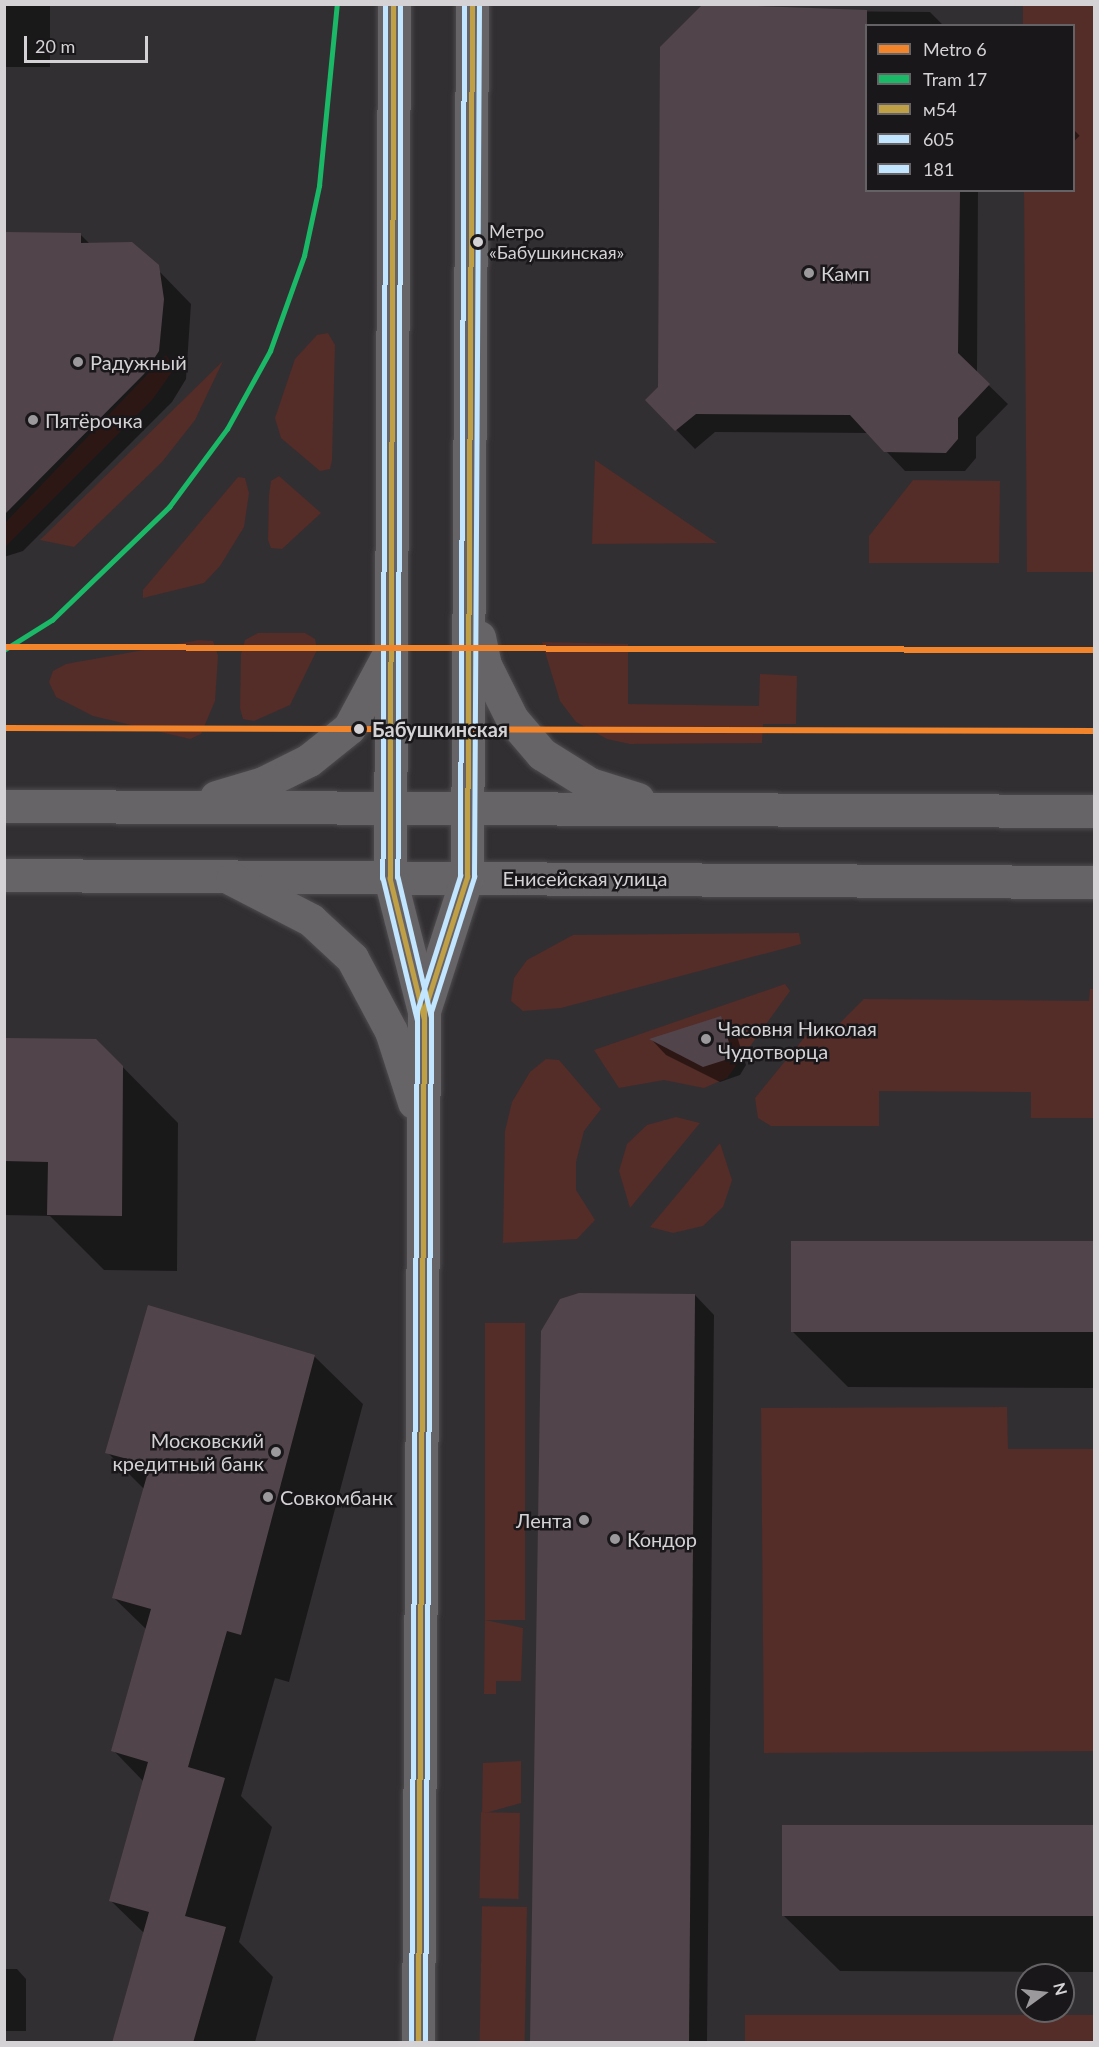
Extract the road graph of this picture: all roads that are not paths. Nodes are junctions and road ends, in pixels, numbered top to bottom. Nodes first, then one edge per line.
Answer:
1 (394, 4) edge
2 (472, 4) edge
3 (470, 601) junction
4 (390, 646) junction
5 (4, 806) edge
6 (182, 807) junction
7 (390, 807) junction
8 (467, 807) junction
9 (671, 809) junction
10 (1095, 811) edge
11 (4, 875) edge
12 (225, 876) junction
13 (390, 878) junction
14 (467, 878) junction
15 (1095, 882) edge
16 (424, 1011) junction
17 (424, 1135) junction
18 (418, 2043) edge

1 - 4 main road
2 - 3 main road
3 - 8 main road
3 - 9 main road
4 - 6 main road
4 - 7 main road
5 - 6 main road
6 - 7 main road
7 - 8 main road
7 - 13 main road
8 - 9 main road
8 - 14 main road
9 - 10 main road
11 - 12 main road, Енисейская улица
12 - 13 main road, Енисейская улица
12 - 17 main road
13 - 14 main road, Енисейская улица
13 - 16 main road
14 - 15 main road, Енисейская улица
14 - 16 main road
16 - 17 main road
17 - 18 main road

